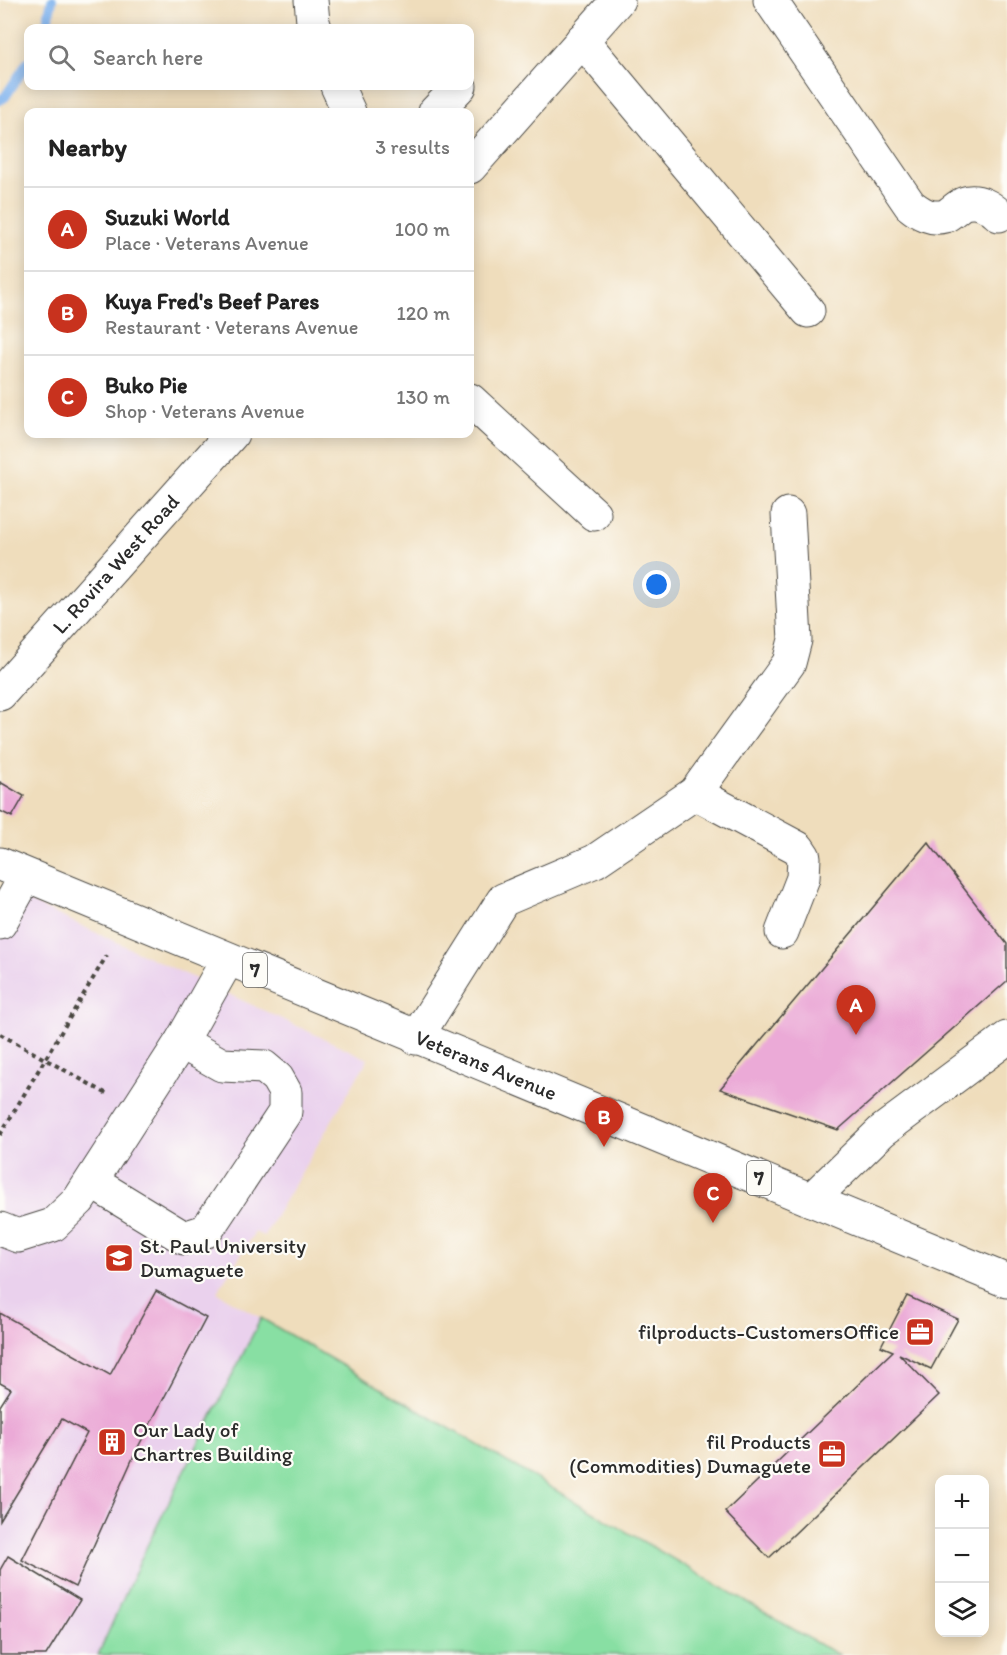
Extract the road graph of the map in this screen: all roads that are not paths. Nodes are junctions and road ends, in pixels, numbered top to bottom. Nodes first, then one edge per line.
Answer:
1 (311, 0) edge
2 (618, 0) edge
3 (770, 0) edge
4 (313, 24) edge
5 (582, 40) junction
6 (339, 90) edge
7 (456, 90) edge
8 (347, 108) edge
9 (439, 108) edge
10 (474, 162) edge
11 (999, 215) dead end
12 (808, 311) dead end
13 (474, 404) edge
14 (228, 438) edge
15 (594, 514) dead end
16 (788, 514) dead end
17 (0, 694) edge
18 (695, 793) junction
19 (13, 870) edge
20 (0, 923) edge
21 (782, 932) dead end
22 (228, 959) junction
23 (416, 1038) junction
24 (1007, 1038) edge
25 (181, 1041) junction
26 (92, 1182) junction
27 (811, 1200) junction
28 (0, 1229) edge
29 (1007, 1281) edge

1 - 4 main road
2 - 5 main road
3 - 11 main road
5 - 10 main road
5 - 12 main road
6 - 8 main road
7 - 9 main road
13 - 15 main road
14 - 17 main road, L. Rovira West Road
16 - 18 main road
18 - 21 main road
18 - 23 main road
19 - 20 main road
19 - 22 main road, Veterans Avenue / 7
22 - 23 main road, Veterans Avenue / 7
22 - 25 main road
23 - 27 main road, Veterans Avenue / 7
24 - 27 main road
25 - 26 main road
25 - 26 main road
26 - 28 main road
27 - 29 main road, Veterans Avenue / 7

